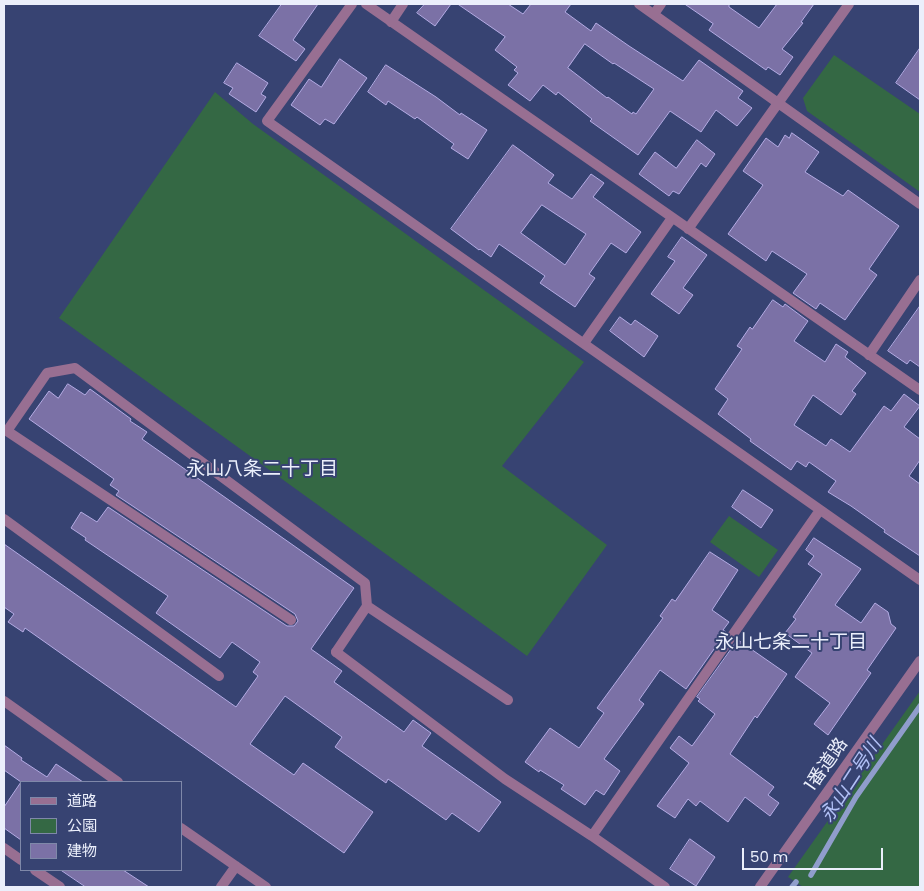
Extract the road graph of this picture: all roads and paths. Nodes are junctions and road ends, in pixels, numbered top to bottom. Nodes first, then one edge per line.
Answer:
1 (352, 4) edge
2 (366, 4) edge
3 (403, 4) edge
4 (639, 4) edge
5 (661, 4) edge
6 (849, 4) edge
7 (654, 14) junction
8 (391, 22) junction
9 (778, 103) junction
10 (920, 204) edge
11 (672, 218) junction
12 (688, 229) junction
13 (920, 280) edge
14 (584, 343) junction
15 (869, 355) junction
16 (920, 390) edge
17 (6, 433) edge
18 (820, 510) junction
19 (4, 519) edge
20 (920, 580) edge
21 (367, 606) junction
22 (291, 620) dead end
23 (920, 661) edge
24 (219, 676) dead end
25 (508, 700) dead end
26 (4, 701) edge
27 (117, 781) edge
28 (182, 829) edge
29 (592, 836) junction
30 (4, 848) edge
31 (20, 859) edge
32 (236, 866) junction
33 (36, 871) edge
34 (60, 887) edge
35 (221, 887) edge
36 (266, 887) edge
37 (665, 887) edge
38 (760, 887) edge

1 - 14 street
2 - 8 street
3 - 8 street
4 - 7 street
5 - 7 street
6 - 9 street
7 - 9 street
8 - 11 street
9 - 10 street
9 - 12 street
11 - 12 street
11 - 14 street
12 - 15 street
13 - 15 street
14 - 18 street
15 - 16 street
17 - 21 street
17 - 22 street
18 - 20 street
18 - 29 street
19 - 24 street
21 - 25 street
21 - 29 street
23 - 38 street, 1番道路
26 - 27 street
28 - 32 street
29 - 37 street
30 - 31 street
32 - 35 street
32 - 36 street
33 - 34 street

